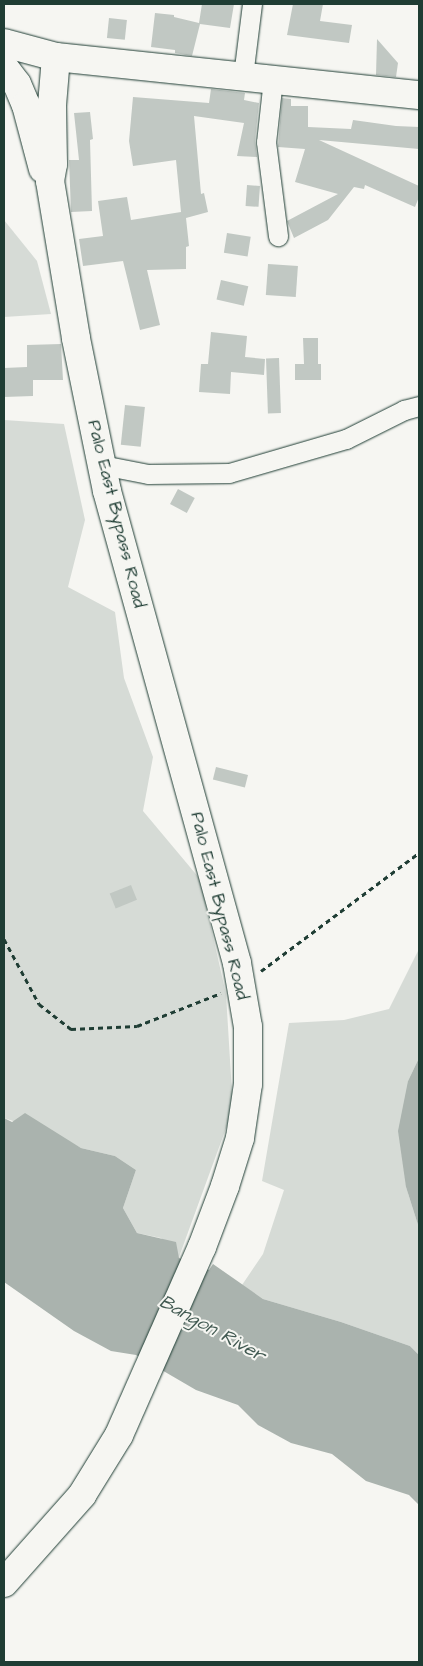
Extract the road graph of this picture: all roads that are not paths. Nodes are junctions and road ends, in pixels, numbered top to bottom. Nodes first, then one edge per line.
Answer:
1 (252, 4) edge
2 (56, 57) junction
3 (12, 61) edge
4 (243, 76) junction
5 (273, 79) junction
6 (419, 96) edge
7 (50, 181) junction
8 (278, 236) dead end
9 (419, 406) edge
10 (102, 465) junction
11 (4, 1583) edge

1 - 4 street
2 - 3 main road
2 - 4 main road
2 - 7 main road, Palo East Bypass Road
3 - 7 main road, Palo East Bypass Road
4 - 5 main road
5 - 6 main road
5 - 8 street
7 - 10 main road, Palo East Bypass Road
9 - 10 street
10 - 11 main road, Palo East Bypass Road

